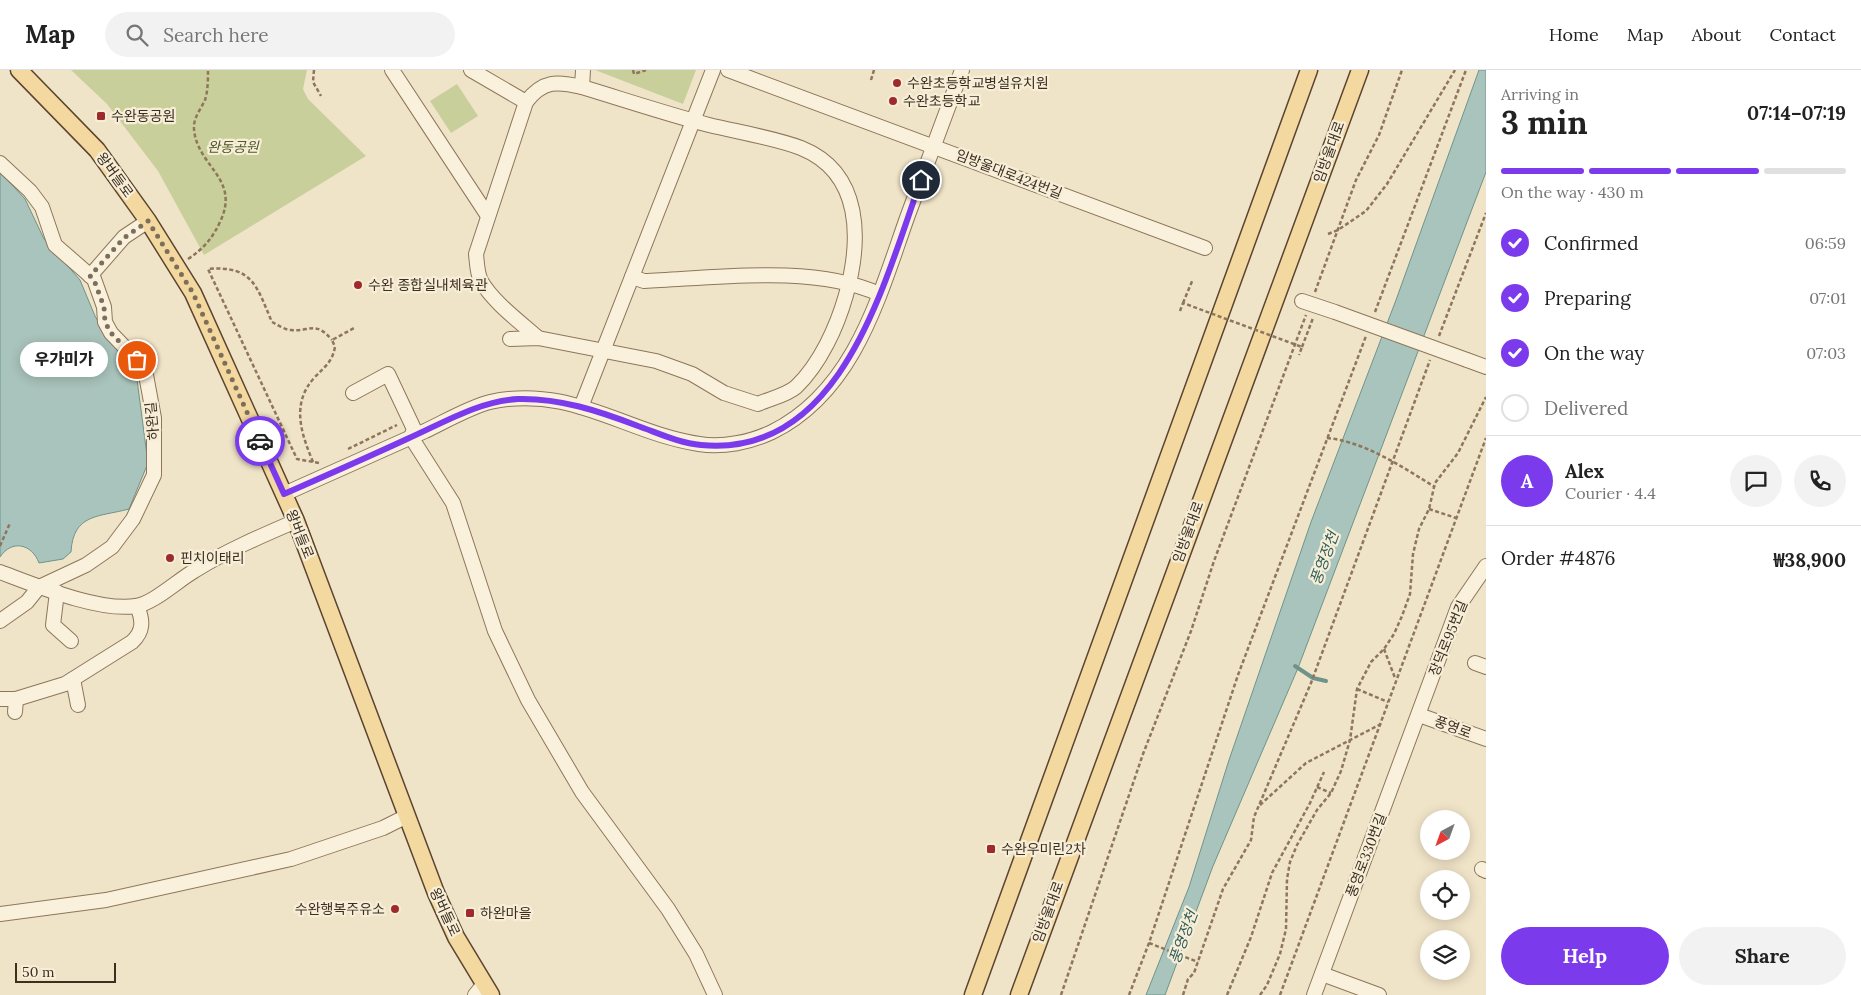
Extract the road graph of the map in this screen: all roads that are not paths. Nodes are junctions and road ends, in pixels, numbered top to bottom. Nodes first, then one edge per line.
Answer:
1 (20, 70) edge
2 (392, 70) edge
3 (471, 70) edge
4 (583, 70) edge
5 (713, 70) edge
6 (728, 70) edge
7 (962, 70) edge
8 (1309, 70) edge
9 (1360, 70) edge
10 (582, 88) junction
11 (526, 102) junction
12 (693, 121) junction
13 (934, 145) junction
14 (0, 163) edge
15 (488, 216) junction
16 (148, 221) junction
17 (1205, 248) dead end
18 (90, 276) junction
19 (632, 278) junction
20 (849, 284) junction
21 (879, 294) junction
22 (1309, 307) road end
23 (538, 338) junction
24 (510, 339) dead end
25 (603, 352) junction
26 (1486, 367) edge
27 (353, 392) dead end
28 (581, 407) junction
29 (411, 437) junction
30 (284, 494) junction
31 (296, 521) junction
32 (1486, 566) edge
33 (0, 572) edge
34 (39, 587) junction
35 (56, 592) junction
36 (137, 606) junction
37 (0, 621) edge
38 (71, 641) dead end
39 (73, 679) junction
40 (0, 699) edge
41 (78, 705) dead end
42 (1419, 715) junction
43 (1486, 739) edge
44 (407, 816) junction
45 (0, 914) edge
46 (1322, 974) junction
47 (483, 991) edge
48 (715, 995) edge
49 (973, 995) edge
50 (1018, 995) edge
51 (1314, 995) edge
52 (1379, 995) edge

1 - 16 main road, 왕버들로
2 - 15 street
3 - 11 street
4 - 10 street
5 - 12 street
6 - 13 street, 임방울대로424번길
7 - 13 street
8 - 49 main road
9 - 50 main road, 임방울대로
10 - 11 street
10 - 12 street
11 - 15 street
12 - 19 street
12 - 20 street
13 - 17 street, 임방울대로424번길
13 - 21 street
14 - 18 street, 하완길
15 - 23 street
16 - 18 street
16 - 30 main road, 왕버들로
18 - 34 street, 하완길
19 - 20 street
19 - 25 street
20 - 21 street
20 - 25 street
21 - 28 street
22 - 26 street, bridge
23 - 24 street
23 - 25 street
25 - 28 street
27 - 29 street
28 - 29 street
29 - 30 street
29 - 48 street
30 - 31 main road, 왕버들로
31 - 36 street
31 - 44 main road, 왕버들로
32 - 42 street, 장덕로95번길
33 - 34 street
34 - 35 street
34 - 37 street, 하완길
35 - 36 street
35 - 38 street
36 - 39 street
39 - 40 street
39 - 41 street
42 - 43 street, 풍영로
42 - 46 street, 풍영로330번길
44 - 45 street
44 - 47 main road, 왕버들로
46 - 51 street, 풍영로330번길
46 - 52 street

